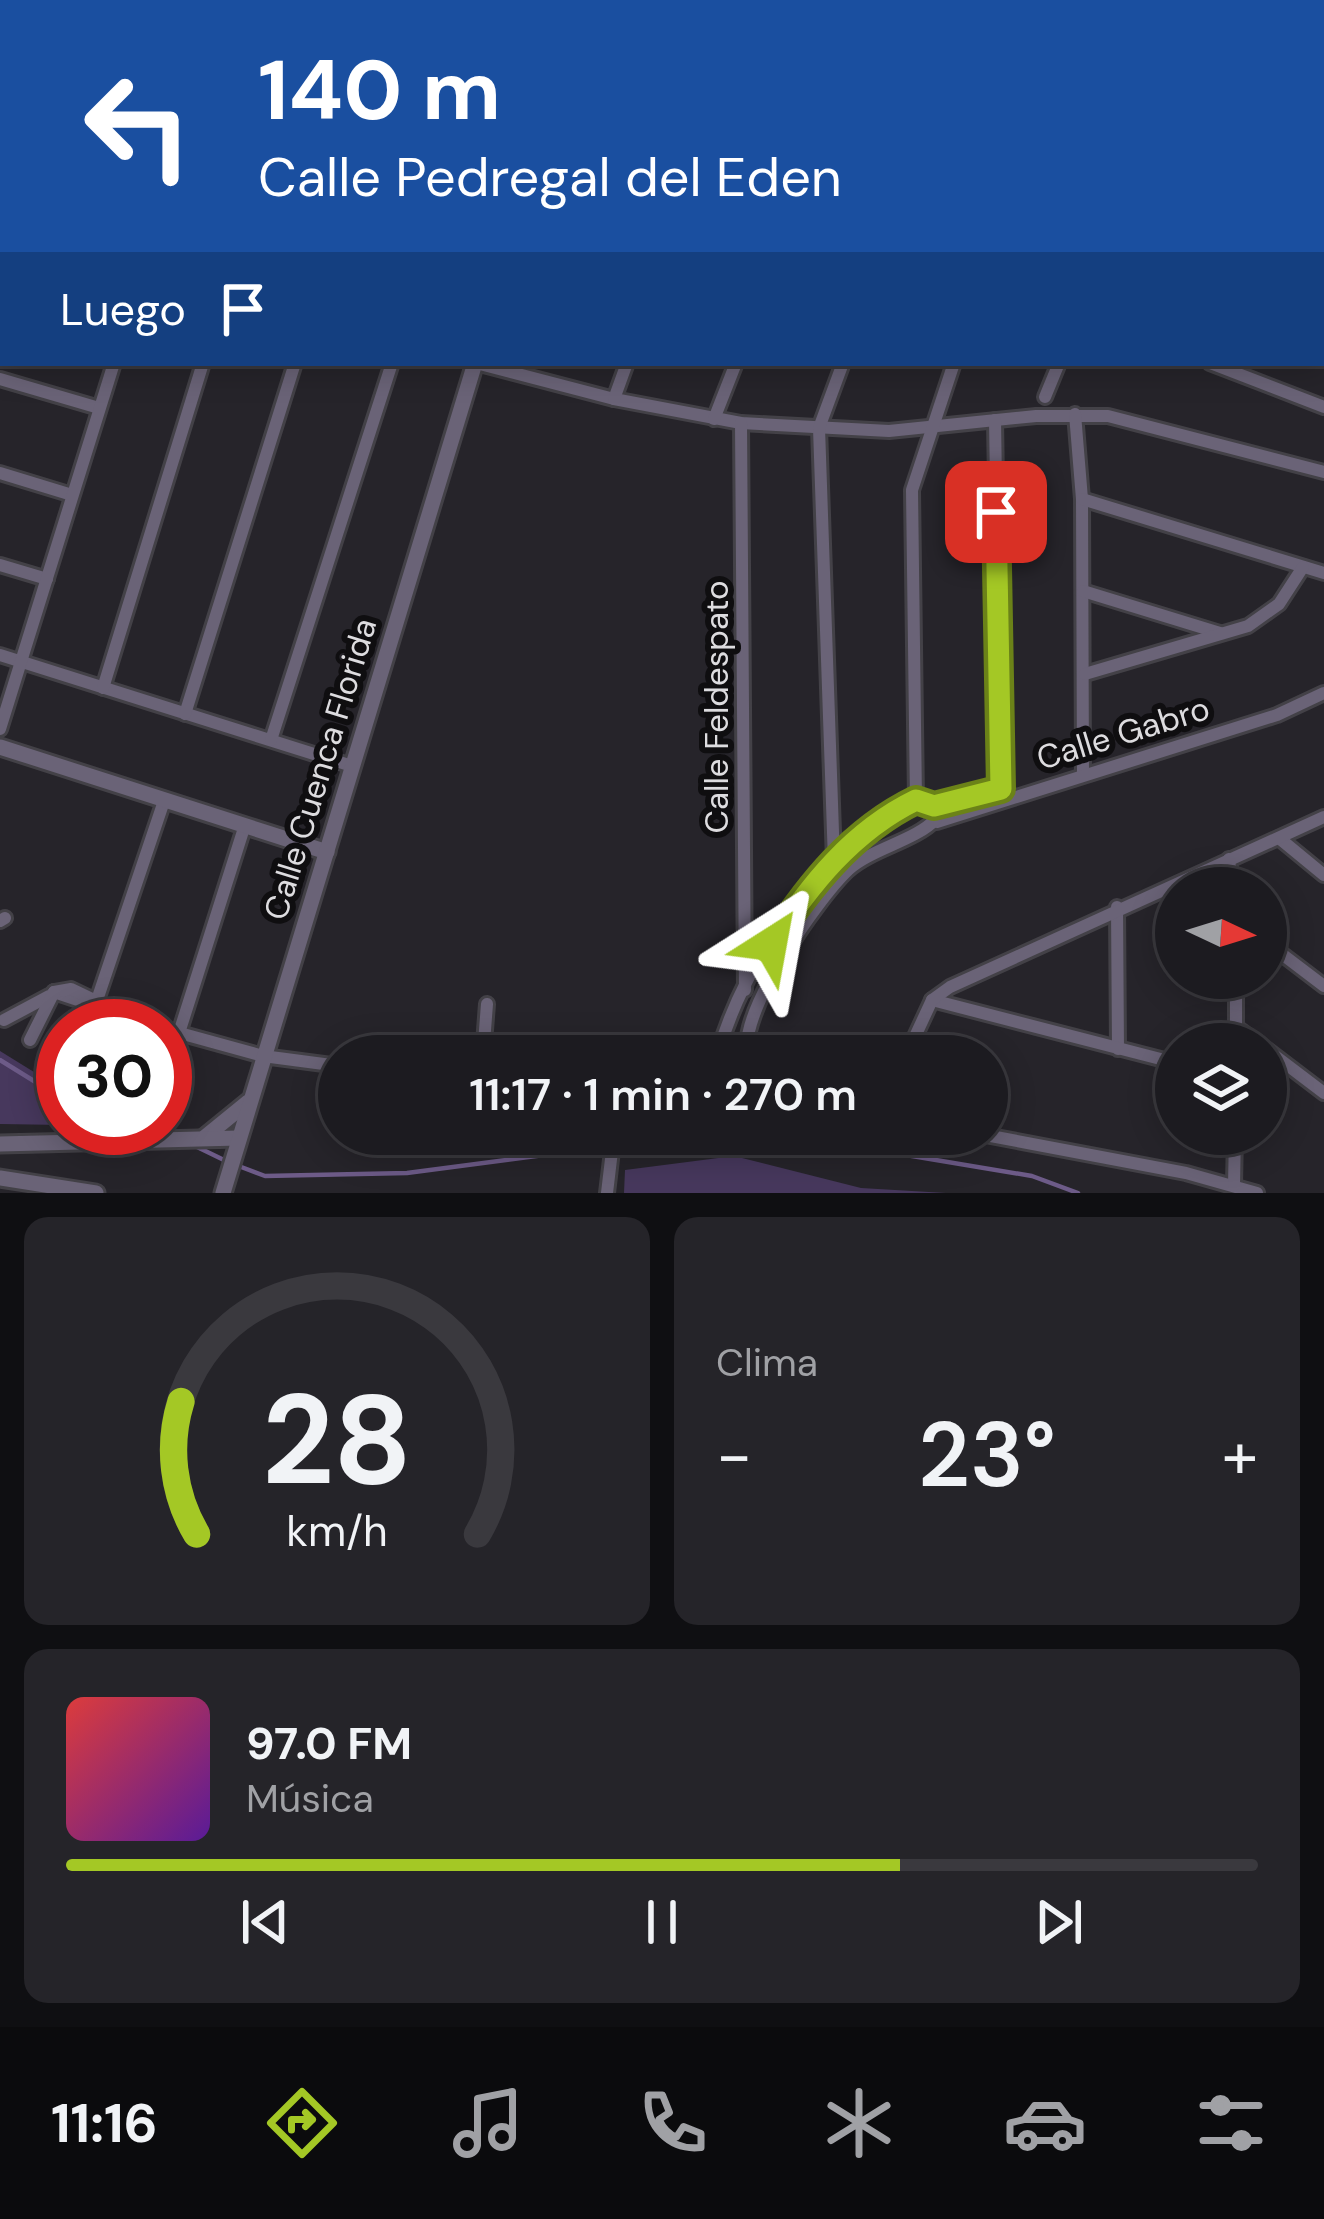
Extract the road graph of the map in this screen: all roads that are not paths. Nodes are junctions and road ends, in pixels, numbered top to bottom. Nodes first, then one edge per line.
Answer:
1 (113, 366) edge
2 (202, 366) edge
3 (294, 366) edge
4 (391, 366) edge
5 (475, 366) edge
6 (489, 366) edge
7 (548, 366) edge
8 (625, 366) edge
9 (735, 366) edge
10 (842, 366) edge
11 (953, 366) edge
12 (1058, 366) edge
13 (1218, 366) edge
14 (544, 379) junction
15 (0, 380) edge
16 (1045, 398) dead end
17 (614, 399) junction
18 (1324, 407) edge
19 (99, 408) junction
20 (1075, 414) junction
21 (714, 418) junction
22 (995, 420) junction
23 (741, 423) junction
24 (820, 428) junction
25 (928, 428) junction
26 (1324, 472) edge
27 (0, 473) edge
28 (72, 495) junction
29 (1082, 500) junction
30 (0, 565) edge
31 (1303, 567) junction
32 (1324, 573) edge
33 (47, 579) junction
34 (1084, 591) junction
35 (1221, 633) junction
36 (0, 655) edge
37 (21, 661) junction
38 (1085, 674) junction
39 (103, 688) junction
40 (1324, 693) edge
41 (185, 714) junction
42 (0, 729) edge
43 (271, 740) junction
44 (0, 748) edge
45 (352, 766) junction
46 (1083, 773) junction
47 (1001, 794) junction
48 (916, 800) junction
49 (164, 801) junction
50 (934, 806) junction
51 (1324, 817) edge
52 (937, 823) junction
53 (244, 828) junction
54 (1279, 838) junction
55 (327, 852) junction
56 (1229, 859) junction
57 (834, 861) junction
58 (1230, 867) edge
59 (1324, 875) edge
60 (1117, 907) junction
61 (1287, 958) edge
62 (1324, 986) edge
63 (745, 990) junction
64 (52, 994) junction
65 (72, 999) edge
66 (97, 999) edge
67 (183, 999) edge
68 (932, 1000) junction
69 (488, 1004) dead end
70 (4, 1020) dead end
71 (485, 1035) edge
72 (726, 1035) edge
73 (747, 1035) edge
74 (916, 1035) edge
75 (192, 1036) edge
76 (30, 1040) dead end
77 (1118, 1049) junction
78 (263, 1056) junction
79 (1155, 1058) edge
80 (318, 1063) edge
81 (1287, 1066) edge
82 (1324, 1093) edge
83 (250, 1100) junction
84 (200, 1137) junction
85 (1008, 1140) edge
86 (0, 1144) edge
87 (236, 1146) junction
88 (611, 1155) edge
89 (1235, 1155) edge
90 (0, 1178) edge
91 (1234, 1185) junction
92 (225, 1187) edge
93 (86, 1192) edge
94 (608, 1193) edge
95 (1257, 1193) edge

1 - 19 street
2 - 39 street
3 - 41 street
4 - 43 street
5 - 45 street, Calle Cuenca Florida
6 - 14 street
7 - 14 street
8 - 17 street
9 - 21 street
10 - 24 street
11 - 25 street
12 - 16 street
13 - 18 street
14 - 17 street
15 - 19 street
17 - 21 street
19 - 28 street
20 - 22 street
20 - 26 street
20 - 29 street
21 - 23 street
22 - 25 street
22 - 47 street
23 - 24 street
23 - 63 street, Calle Feldespato
24 - 25 street
24 - 57 street
25 - 48 street
27 - 28 street
28 - 33 street
29 - 31 street
29 - 34 street
30 - 33 street
31 - 32 street
31 - 35 street
33 - 37 street
34 - 35 street
34 - 38 street
35 - 38 street
36 - 37 street
37 - 39 street
37 - 42 street
38 - 46 street
39 - 41 street
40 - 46 street, Calle Gabro
41 - 43 street
43 - 45 street
44 - 49 street
45 - 55 street, Calle Cuenca Florida
46 - 47 street, Calle Gabro
47 - 50 street, Calle Gabro
47 - 52 street, Calle Gabro
48 - 50 street
48 - 57 street
49 - 53 street
49 - 66 street
50 - 52 street
51 - 54 street
52 - 73 street, Calle Gabro
53 - 55 street
53 - 67 street
54 - 56 street
54 - 59 street
55 - 78 street, Calle Cuenca Florida
56 - 58 street
56 - 60 street
57 - 63 street
60 - 68 street
60 - 77 street
61 - 62 street
63 - 72 street
64 - 65 street
64 - 70 street
64 - 76 street
68 - 74 street
68 - 77 street
69 - 71 street
75 - 78 street
77 - 79 street
78 - 80 street
78 - 83 street, Calle Cuenca Florida
81 - 82 street
83 - 84 street
83 - 87 street, Calle Cuenca Florida
84 - 86 street
84 - 87 street
85 - 91 street
87 - 92 street, Calle Cuenca Florida
88 - 94 street
89 - 91 street
90 - 93 street
91 - 95 street

